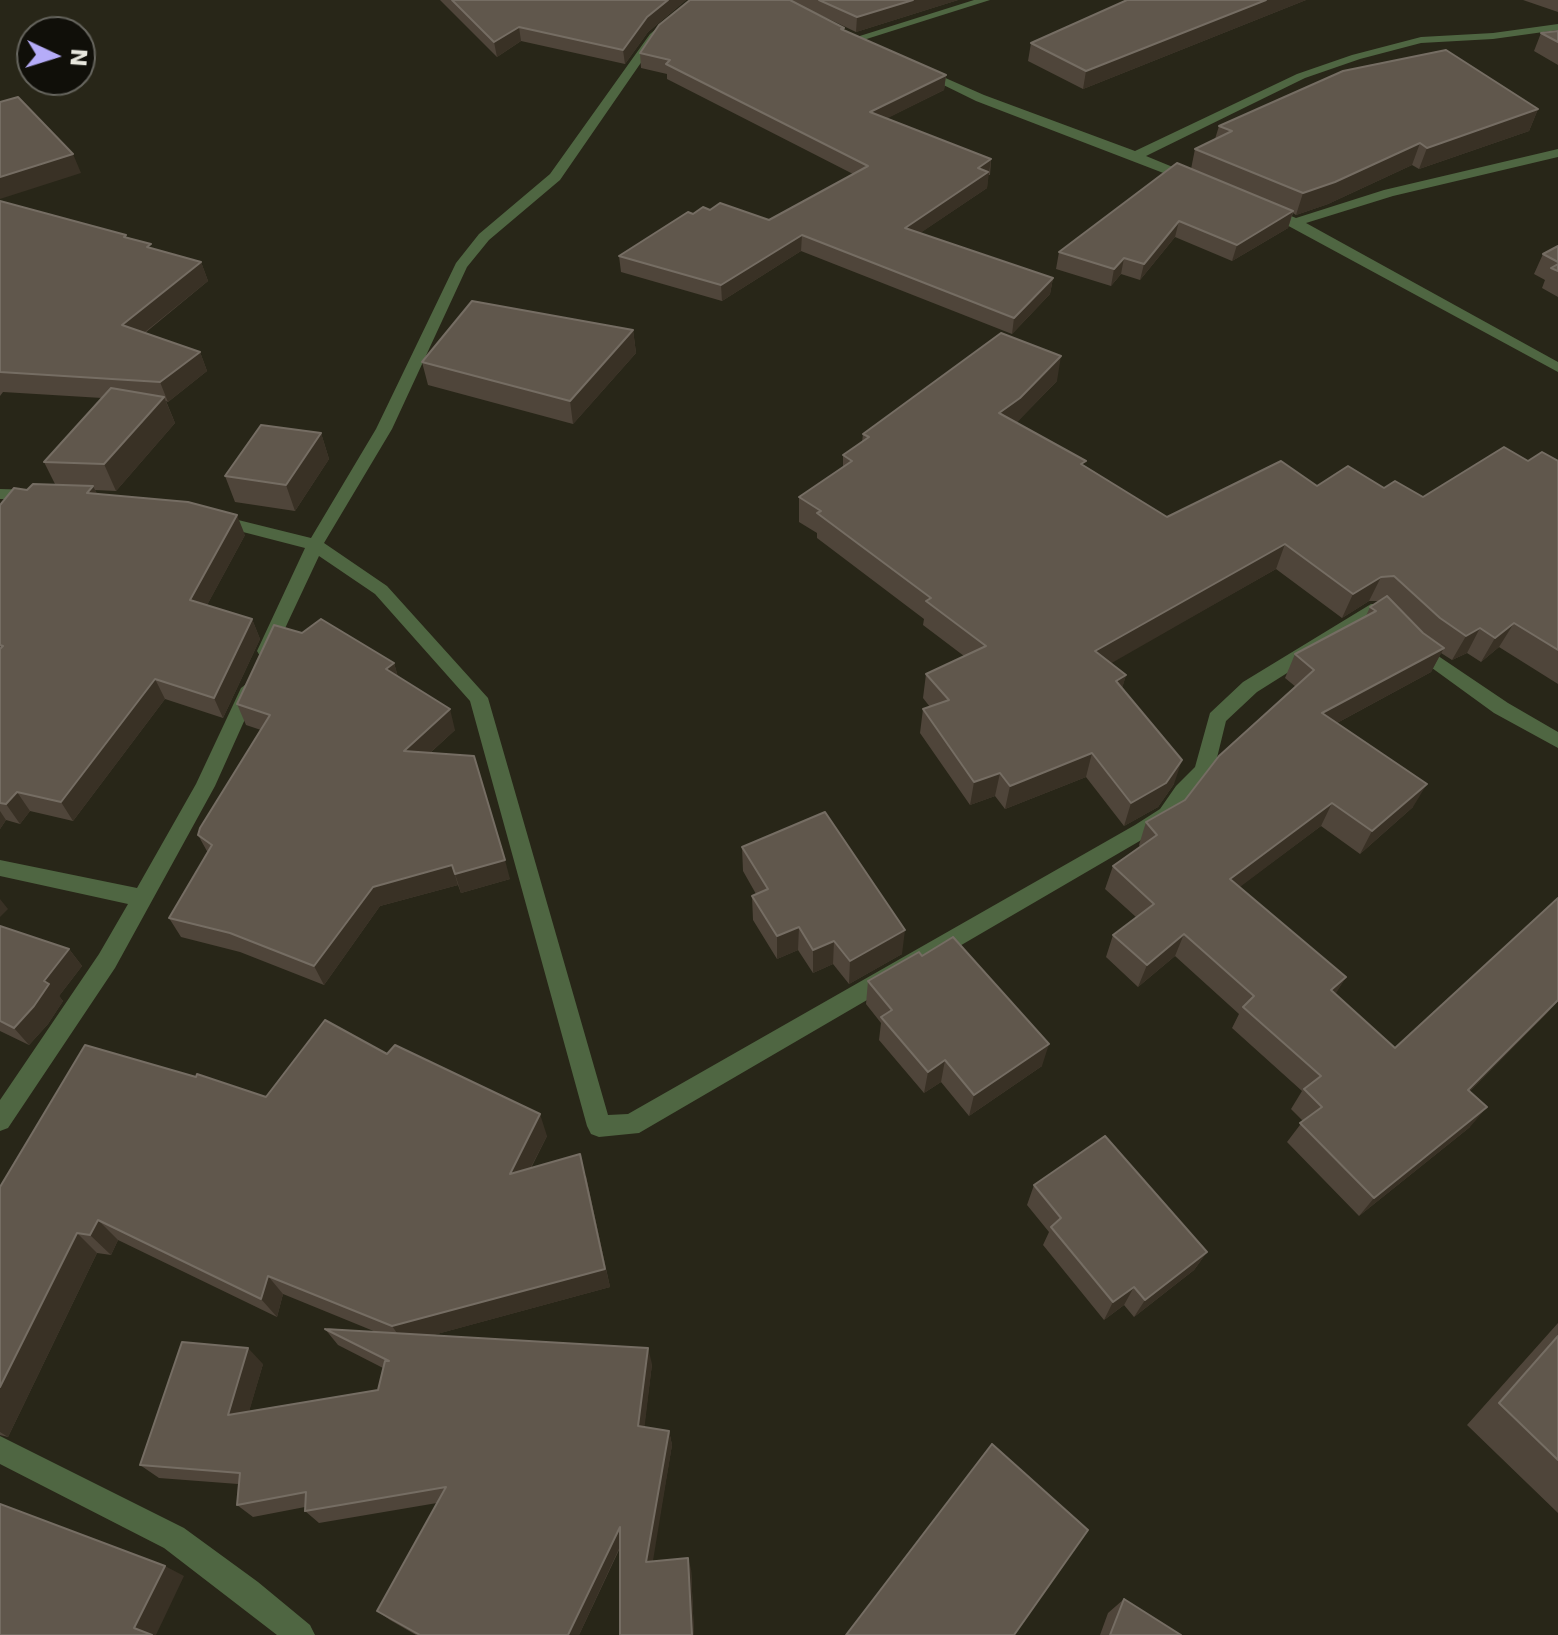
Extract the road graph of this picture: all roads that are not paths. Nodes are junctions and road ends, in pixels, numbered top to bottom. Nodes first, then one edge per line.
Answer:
1 (698, 0) edge
2 (985, 0) edge
3 (1558, 27) edge
4 (839, 34) edge
5 (853, 40) junction
6 (867, 47) edge
7 (909, 66) edge
8 (1558, 153) edge
9 (1136, 156) junction
10 (1210, 188) edge
11 (1252, 205) edge
12 (1295, 222) junction
13 (1558, 368) edge
14 (0, 494) edge
15 (55, 496) edge
16 (195, 514) edge
17 (315, 545) junction
18 (1558, 741) edge
19 (0, 868) edge
20 (142, 898) junction
21 (0, 1120) edge
22 (0, 1450) edge
23 (300, 1635) edge

1 - 17 street
2 - 5 street
3 - 9 street
4 - 5 street
5 - 6 street
7 - 9 street
8 - 12 street
9 - 10 street
11 - 12 street
12 - 13 street
14 - 15 street
16 - 17 street
17 - 18 street
17 - 20 street
19 - 20 street
20 - 21 street
22 - 23 street

